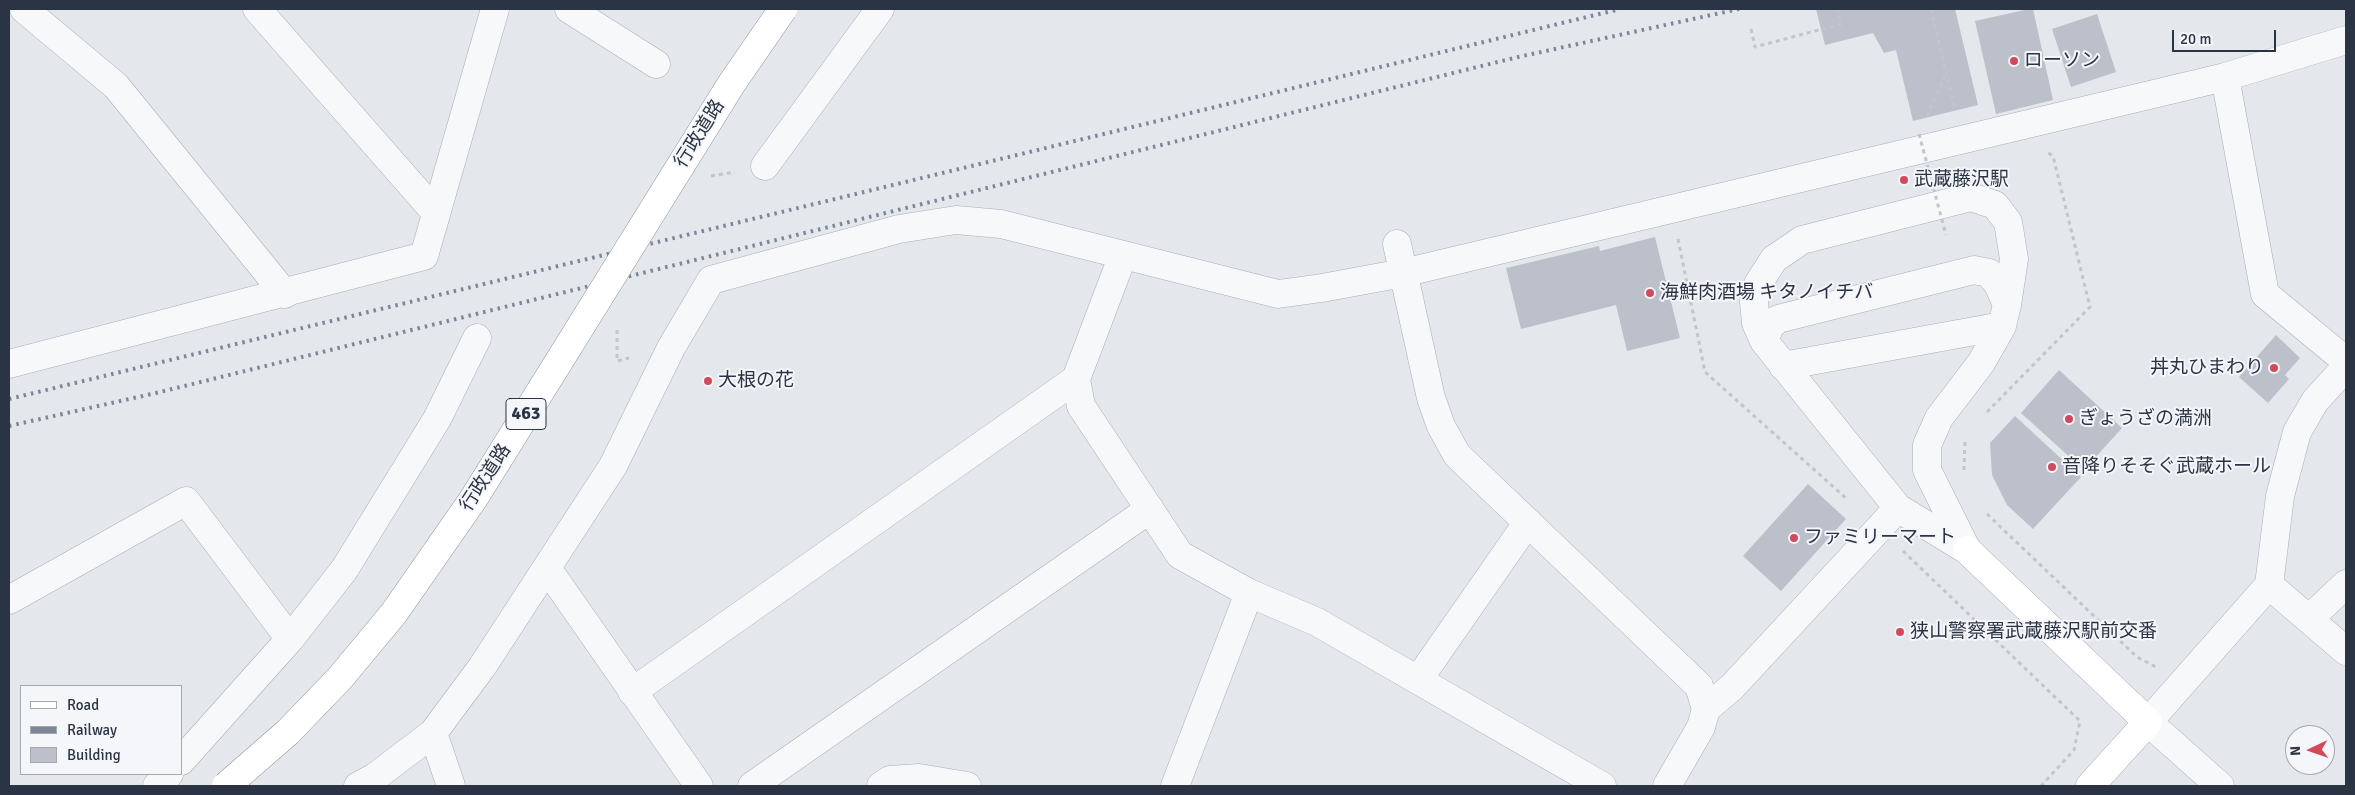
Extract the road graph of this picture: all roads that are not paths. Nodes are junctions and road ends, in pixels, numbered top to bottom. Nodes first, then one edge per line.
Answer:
1 (24, 9) edge
2 (257, 9) edge
3 (495, 9) edge
4 (569, 9) edge
5 (783, 9) edge
6 (880, 9) edge
7 (2346, 40) edge
8 (656, 64) dead end
9 (2225, 77) junction
10 (765, 166) dead end
11 (436, 213) junction
12 (1397, 244) dead end
13 (1123, 254) junction
14 (1402, 273) junction
15 (286, 294) junction
16 (2005, 315) junction
17 (477, 338) dead end
18 (1764, 341) junction
19 (2346, 362) edge
20 (9, 364) edge
21 (1783, 366) junction
22 (2346, 367) edge
23 (1076, 379) junction
24 (1150, 509) junction
25 (1888, 518) junction
26 (1528, 522) junction
27 (1966, 550) junction
28 (547, 568) junction
29 (2346, 584) edge
30 (2269, 585) junction
31 (1249, 593) junction
32 (9, 600) edge
33 (2309, 619) junction
34 (290, 639) junction
35 (2346, 651) edge
36 (1418, 680) junction
37 (632, 692) junction
38 (1706, 709) junction
39 (2148, 722) junction
40 (433, 733) junction
41 (182, 760) edge
42 (169, 775) edge
43 (157, 786) edge
44 (226, 786) edge
45 (358, 786) edge
46 (451, 786) edge
47 (699, 786) edge
48 (752, 786) edge
49 (881, 786) edge
50 (968, 786) edge
51 (1175, 786) edge
52 (1602, 786) edge
53 (1667, 786) edge
54 (2090, 786) edge
55 (2220, 786) edge

1 - 15 street
2 - 11 street
3 - 11 street
4 - 8 street
5 - 44 main road, 行政道路 / 463, bridge
6 - 10 street
7 - 9 street
9 - 14 street
9 - 19 street
11 - 15 street
12 - 14 street
13 - 14 street
13 - 23 street
13 - 28 street
14 - 26 street
15 - 20 street
16 - 18 street
16 - 18 street
16 - 21 street
16 - 27 street
17 - 34 street
18 - 21 street
21 - 25 street
22 - 30 street
23 - 24 street
23 - 37 street
24 - 31 street
24 - 48 street
25 - 27 street
25 - 38 street
26 - 36 street
26 - 38 street
27 - 39 main road
28 - 37 street
28 - 40 street
29 - 33 street
30 - 33 street
30 - 39 street
31 - 36 street
31 - 51 street
32 - 34 street
33 - 35 street
34 - 41 street
36 - 52 street
37 - 47 street
38 - 53 street
39 - 54 main road
39 - 55 street
40 - 45 street
40 - 46 street
42 - 43 street
49 - 50 street

